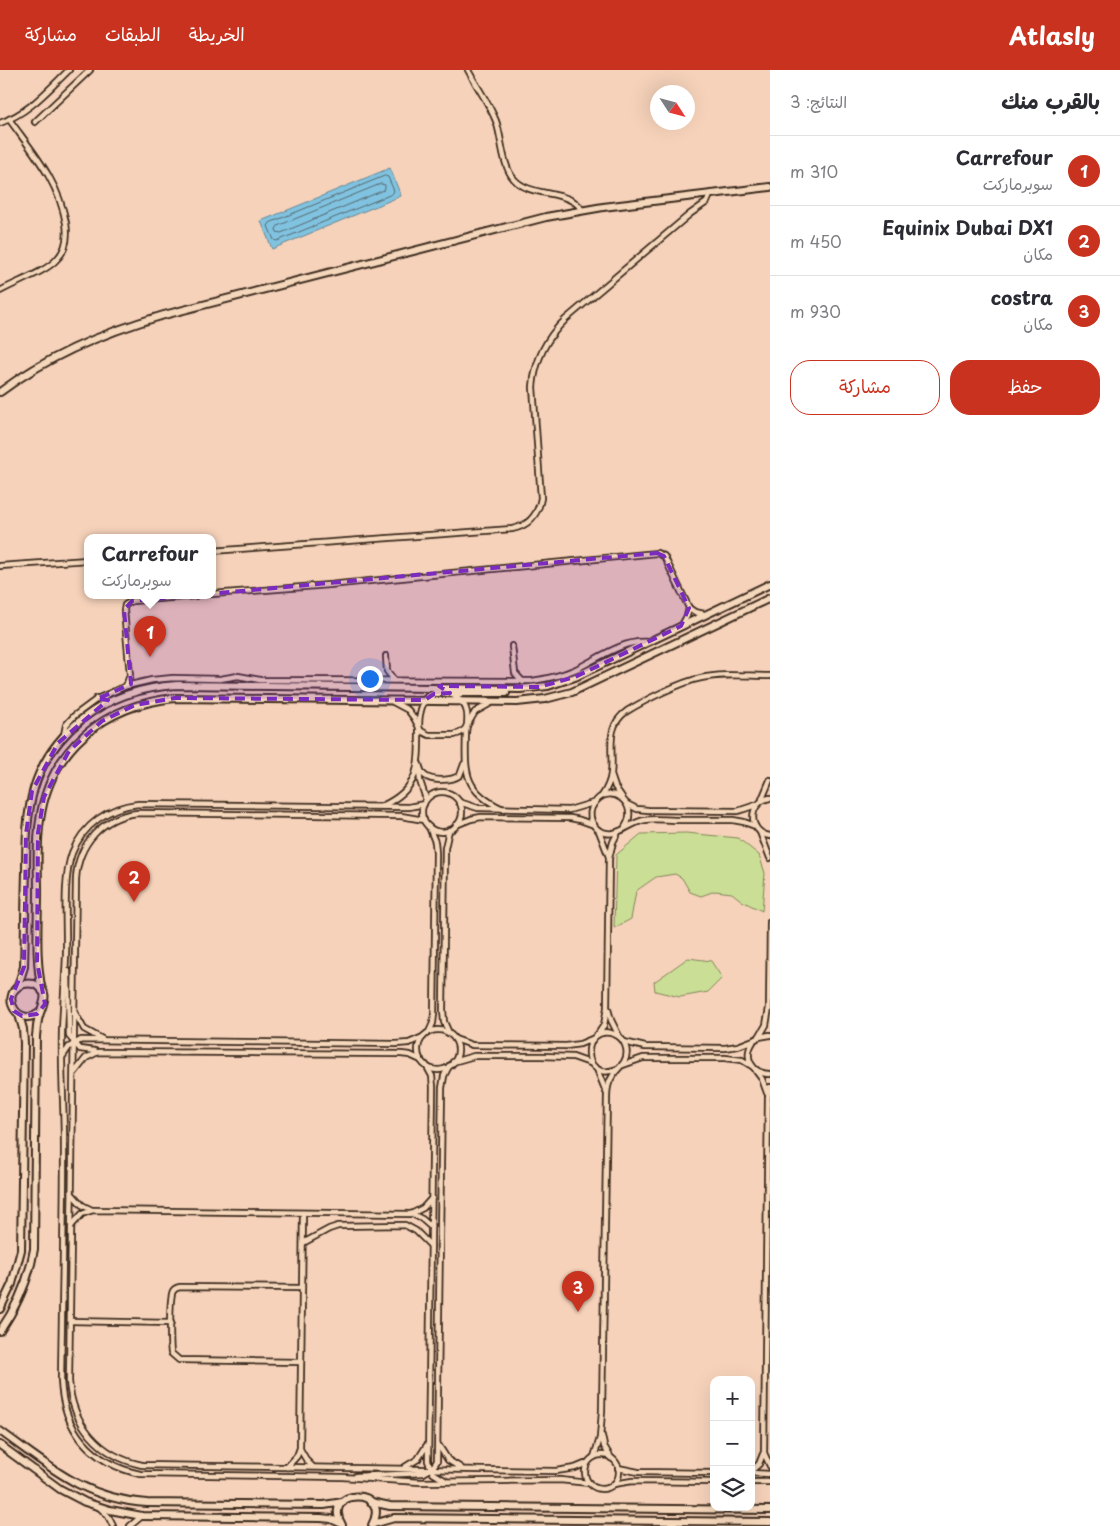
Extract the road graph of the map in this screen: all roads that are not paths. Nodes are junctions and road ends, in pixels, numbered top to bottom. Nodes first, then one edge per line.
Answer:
1 (69, 70) edge
2 (90, 70) edge
3 (468, 70) edge
4 (9, 119) junction
5 (35, 122) dead end
6 (0, 123) edge
7 (770, 187) edge
8 (711, 193) junction
9 (582, 210) junction
10 (0, 291) edge
11 (0, 392) edge
12 (216, 551) edge
13 (84, 560) edge
14 (0, 566) edge
15 (770, 584) edge
16 (216, 594) edge
17 (770, 598) edge
18 (157, 599) edge
19 (688, 608) junction
20 (706, 614) junction
21 (681, 626) junction
22 (649, 642) junction
23 (512, 646) dead end
24 (386, 656) dead end
25 (387, 671) junction
26 (515, 673) junction
27 (130, 675) junction
28 (770, 676) edge
29 (395, 680) junction
30 (379, 681) junction
31 (508, 682) junction
32 (523, 682) junction
33 (140, 683) junction
34 (304, 683) junction
35 (126, 686) junction
36 (440, 687) junction
37 (520, 689) junction
38 (450, 693) junction
39 (97, 699) junction
40 (384, 700) junction
41 (425, 700) junction
42 (460, 701) junction
43 (109, 702) junction
44 (494, 702) junction
45 (466, 727) junction
46 (420, 728) junction
47 (64, 736) junction
48 (465, 760) junction
49 (419, 762) junction
50 (611, 774) junction
51 (770, 780) edge
52 (602, 796) junction
53 (622, 798) junction
54 (770, 798) edge
55 (761, 800) junction
56 (425, 802) junction
57 (459, 802) junction
58 (594, 803) junction
59 (627, 804) junction
60 (756, 805) junction
61 (381, 807) junction
62 (503, 809) junction
63 (424, 820) junction
64 (456, 825) junction
65 (594, 825) junction
66 (429, 827) junction
67 (625, 827) junction
68 (757, 829) junction
69 (449, 830) junction
70 (599, 830) junction
71 (618, 832) junction
72 (770, 836) edge
73 (609, 858) junction
74 (770, 858) edge
75 (770, 922) edge
76 (66, 955) junction
77 (18, 986) junction
78 (42, 990) junction
79 (608, 1008) junction
80 (769, 1008) junction
81 (74, 1009) junction
82 (40, 1012) junction
83 (19, 1015) junction
84 (770, 1015) edge
85 (429, 1032) junction
86 (449, 1032) junction
87 (770, 1035) edge
88 (423, 1037) junction
89 (596, 1037) junction
90 (620, 1038) junction
91 (758, 1038) junction
92 (455, 1039) junction
93 (104, 1040) junction
94 (624, 1042) junction
95 (74, 1043) junction
96 (98, 1052) junction
97 (62, 1058) junction
98 (421, 1060) junction
99 (452, 1064) junction
100 (591, 1064) junction
101 (426, 1065) junction
102 (622, 1066) junction
103 (753, 1067) junction
104 (597, 1069) junction
105 (617, 1069) junction
106 (770, 1074) edge
107 (74, 1076) junction
108 (770, 1087) edge
109 (607, 1096) junction
110 (768, 1097) junction
111 (72, 1192) junction
112 (432, 1197) junction
113 (93, 1210) junction
114 (303, 1213) junction
115 (411, 1214) junction
116 (72, 1226) junction
117 (431, 1227) junction
118 (303, 1243) junction
119 (431, 1246) junction
120 (302, 1288) junction
121 (0, 1309) edge
122 (70, 1321) junction
123 (171, 1322) junction
124 (0, 1331) edge
125 (301, 1362) junction
126 (0, 1431) edge
127 (601, 1432) junction
128 (428, 1442) junction
129 (438, 1443) junction
130 (0, 1445) edge
131 (300, 1448) junction
132 (764, 1453) junction
133 (594, 1457) junction
134 (611, 1458) junction
135 (587, 1464) junction
136 (770, 1466) edge
137 (287, 1467) junction
138 (315, 1467) junction
139 (618, 1468) junction
140 (755, 1468) edge
141 (402, 1469) junction
142 (465, 1469) junction
143 (431, 1470) junction
144 (755, 1472) edge
145 (710, 1473) edge
146 (770, 1474) edge
147 (342, 1477) junction
148 (450, 1482) junction
149 (589, 1482) junction
150 (710, 1482) edge
151 (755, 1482) edge
152 (770, 1482) edge
153 (613, 1484) junction
154 (343, 1502) junction
155 (371, 1502) junction
156 (99, 1507) junction
157 (770, 1510) edge
158 (142, 1516) junction
159 (737, 1521) junction
160 (770, 1522) edge
161 (341, 1525) edge
162 (372, 1525) edge
163 (113, 1526) edge
164 (130, 1526) edge
165 (750, 1526) edge

1 - 4 street
2 - 5 street
3 - 9 street
4 - 6 street
4 - 10 street
7 - 8 street
8 - 9 street
8 - 12 street
9 - 11 street
13 - 14 street
15 - 20 street
16 - 19 street
17 - 44 street
18 - 27 street
19 - 20 street
19 - 21 street
20 - 21 street
21 - 22 street
22 - 32 street
22 - 37 street
23 - 26 street
24 - 25 street
25 - 29 street
25 - 30 street
26 - 31 street
26 - 32 street
27 - 33 street
27 - 35 street
28 - 50 street
29 - 30 street
29 - 31 street
30 - 34 street
31 - 32 street
33 - 34 street
33 - 35 street
34 - 36 street
34 - 43 street
35 - 39 street
36 - 37 street
36 - 38 street
37 - 38 street
38 - 41 street
38 - 42 street
39 - 43 street
39 - 47 street
40 - 41 street
40 - 46 street
40 - 78 street
41 - 42 street
41 - 46 street
42 - 44 street
42 - 45 street
43 - 47 street
44 - 45 street
45 - 46 street
45 - 48 street
46 - 49 street
47 - 77 street
48 - 49 street
48 - 62 street
49 - 56 street
49 - 61 street
50 - 52 street
50 - 53 street
51 - 55 street
52 - 53 street
52 - 58 street
53 - 59 street
54 - 55 street
55 - 60 street
56 - 57 street
56 - 61 street
56 - 63 street
57 - 62 street
57 - 64 street
58 - 62 street
58 - 65 street
59 - 60 street
59 - 67 street
60 - 68 street
61 - 76 street
63 - 66 street
63 - 81 street
64 - 65 street
64 - 69 street
65 - 70 street
66 - 69 street
66 - 85 street
67 - 68 street
67 - 71 street
68 - 72 street
68 - 74 street
69 - 86 street
70 - 71 street
70 - 73 street
71 - 73 street
73 - 79 street
75 - 80 street
76 - 95 street
76 - 97 street
77 - 78 street
77 - 83 street
78 - 82 street
79 - 89 street
79 - 90 street
80 - 84 street
80 - 91 street
81 - 93 street
81 - 95 street
82 - 83 street
82 - 124 street
83 - 121 street
85 - 86 street
85 - 88 street
86 - 92 street
87 - 91 street
88 - 93 street
88 - 98 street
89 - 90 street
89 - 92 street
89 - 100 street
90 - 94 street
91 - 94 street
91 - 103 street
92 - 99 street
93 - 95 street
94 - 102 street
95 - 96 street
95 - 97 street
95 - 107 street
96 - 98 street
96 - 107 street
97 - 147 street
98 - 101 street
99 - 100 street
99 - 101 street
99 - 129 street
100 - 104 street
101 - 112 street
102 - 103 street
102 - 105 street
103 - 106 street
103 - 110 street
104 - 105 street
104 - 109 street
105 - 109 street
107 - 111 street
108 - 110 street
109 - 127 street
110 - 132 street
111 - 113 street
111 - 116 street
112 - 115 street
112 - 117 street
113 - 114 street
113 - 116 street
114 - 115 street
114 - 118 street
115 - 117 street
116 - 122 street
117 - 119 street
118 - 119 street
118 - 120 street
119 - 128 street
120 - 123 street
120 - 125 street
122 - 123 street
122 - 137 street
123 - 125 street
125 - 131 street
126 - 154 street
127 - 133 street
127 - 134 street
128 - 141 street
128 - 143 street
129 - 142 street
129 - 143 street
130 - 156 street
131 - 137 street
131 - 138 street
132 - 136 street
132 - 140 street
133 - 134 street
133 - 135 street
134 - 139 street
135 - 142 street
135 - 149 street
137 - 138 street
138 - 141 street
139 - 145 street
139 - 153 street
141 - 143 street
142 - 143 street
143 - 147 street
143 - 148 street
144 - 146 street
147 - 148 street
148 - 149 street
149 - 153 street
150 - 153 street
151 - 152 street
154 - 155 street
154 - 161 street
155 - 157 street
155 - 162 street
156 - 158 street
156 - 163 street
158 - 161 street
158 - 164 street
159 - 160 street
159 - 162 street
159 - 165 street

